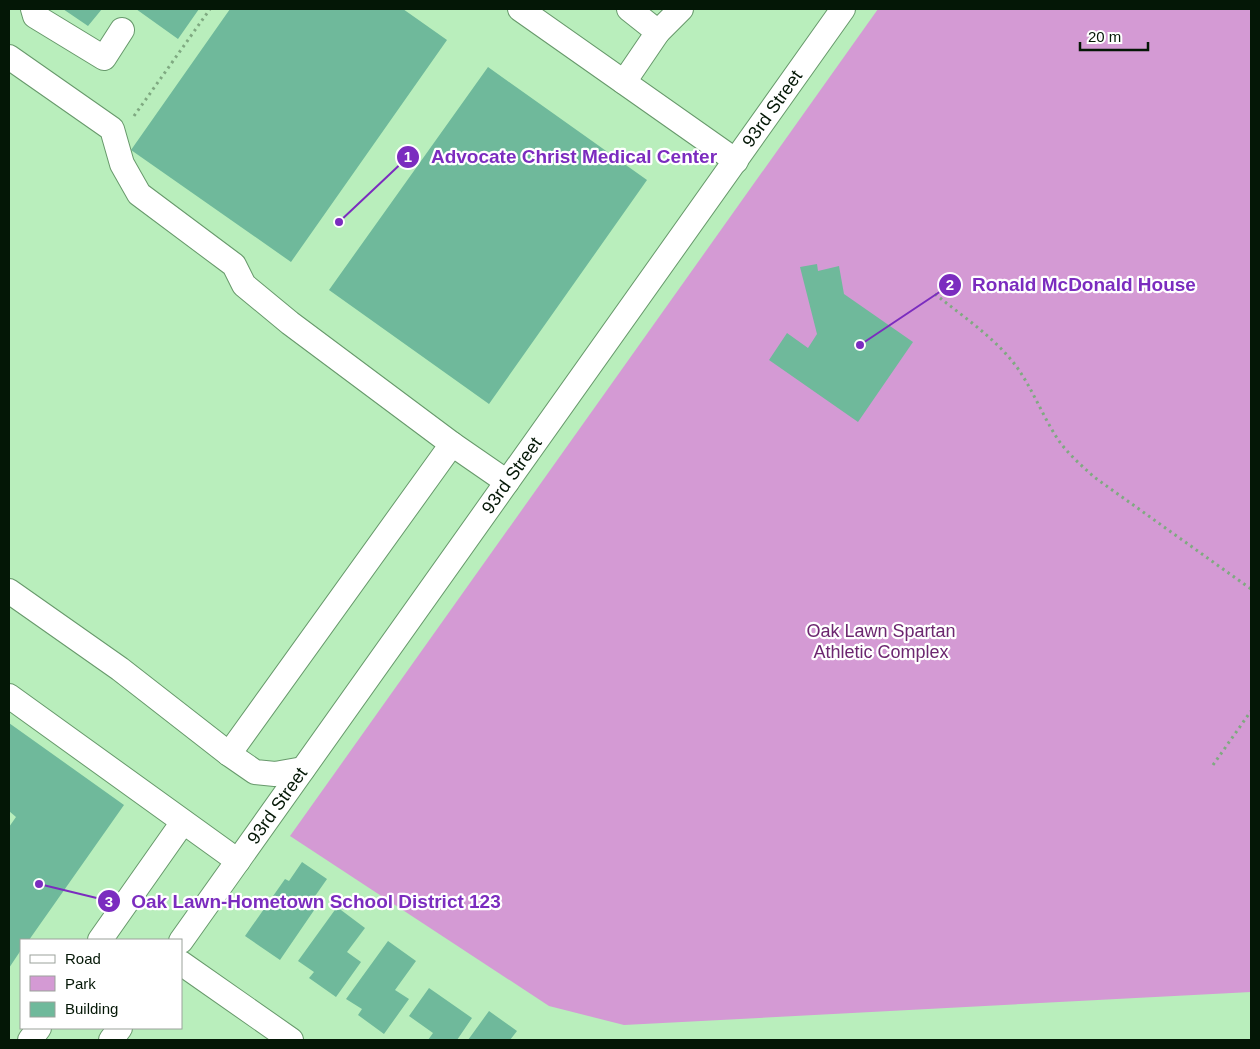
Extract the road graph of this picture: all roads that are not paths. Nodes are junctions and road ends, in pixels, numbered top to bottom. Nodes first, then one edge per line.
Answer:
1 (33, 9) edge
2 (520, 9) edge
3 (629, 9) edge
4 (681, 9) edge
5 (843, 9) edge
6 (122, 30) dead end
7 (658, 32) junction
8 (9, 57) edge
9 (624, 82) junction
10 (736, 161) junction
11 (452, 444) junction
12 (507, 482) junction
13 (9, 591) edge
14 (9, 696) edge
15 (234, 748) junction
16 (303, 769) junction
17 (183, 822) junction
18 (238, 861) junction
19 (101, 939) edge
20 (182, 940) edge
21 (182, 964) edge
22 (38, 1029) edge
23 (119, 1029) edge
24 (30, 1040) edge
25 (111, 1040) edge
26 (291, 1040) edge

1 - 6 street
2 - 9 street
3 - 7 street
4 - 7 street
5 - 10 street, 93rd Street
7 - 9 street
8 - 11 street
9 - 10 street
10 - 12 street, 93rd Street
11 - 12 street
11 - 15 street
12 - 16 street, 93rd Street
13 - 15 street
14 - 17 street
15 - 16 street
16 - 18 street, 93rd Street
17 - 18 street
17 - 19 street
18 - 20 street, 93rd Street
21 - 26 street
22 - 24 street
23 - 25 street

